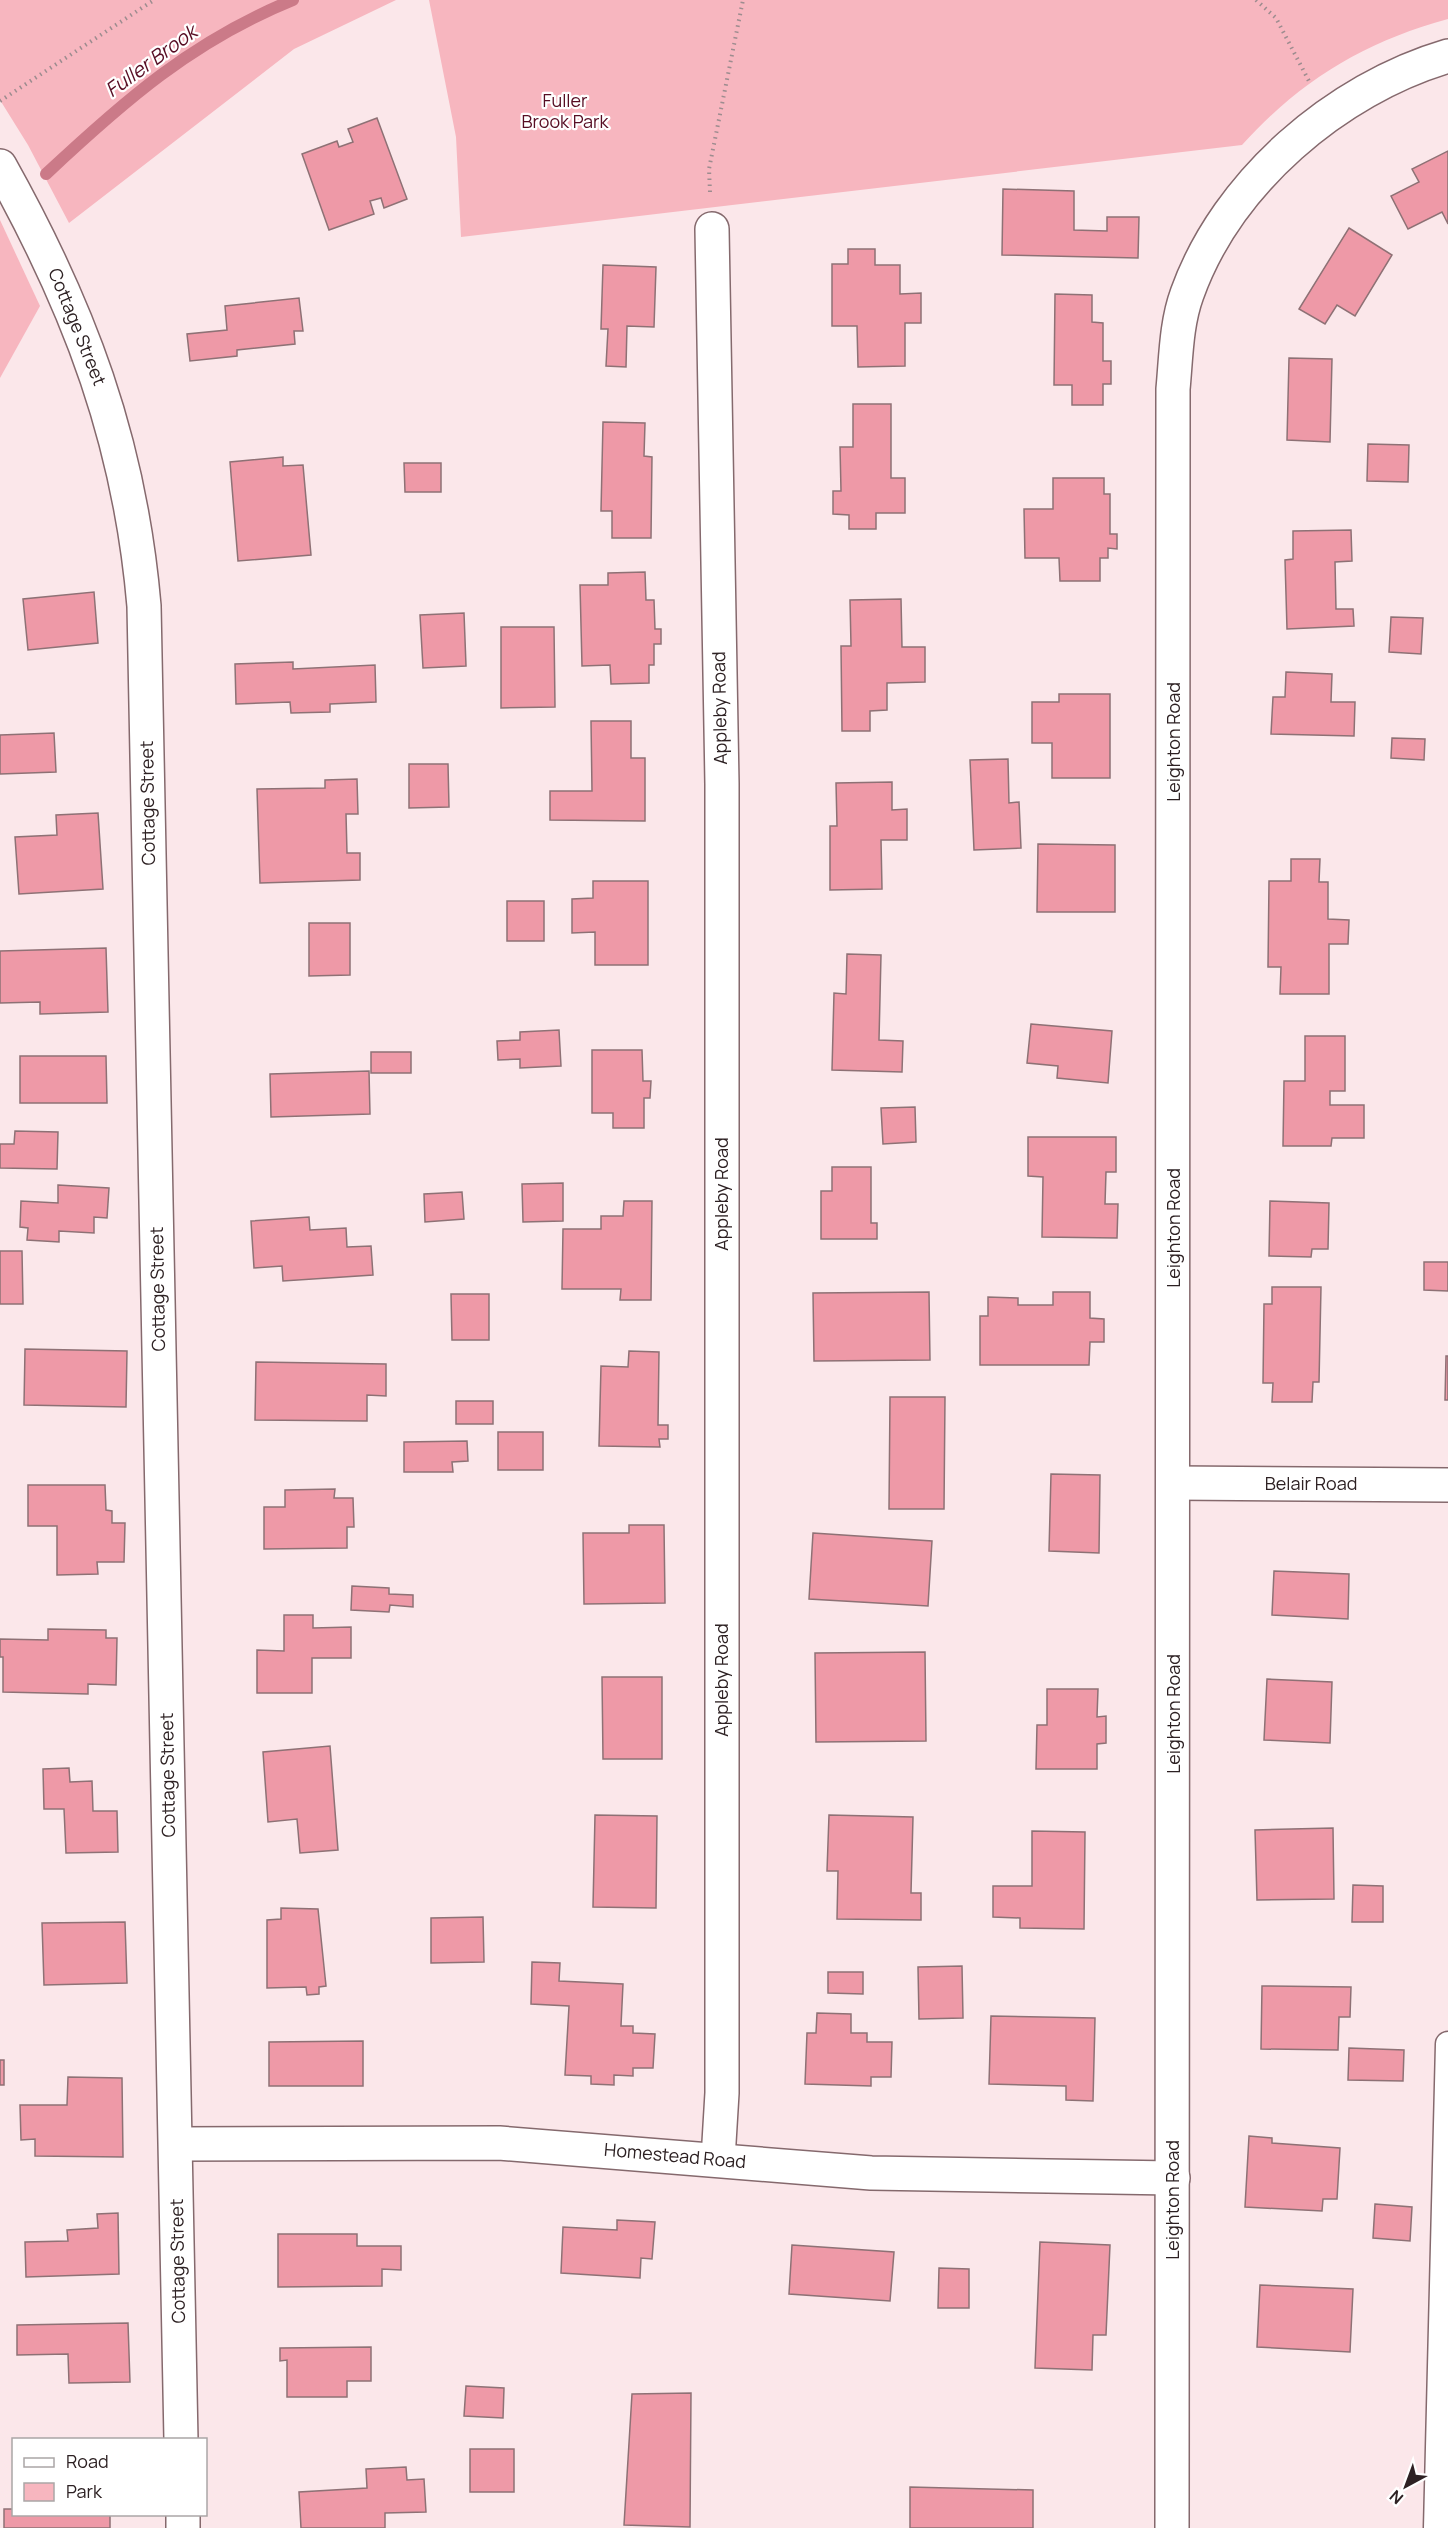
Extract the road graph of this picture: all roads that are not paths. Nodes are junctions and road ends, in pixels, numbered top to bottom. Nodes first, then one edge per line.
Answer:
1 (1448, 56) edge
2 (0, 166) edge
3 (712, 229) road end
4 (1174, 1483) junction
5 (1448, 1485) edge
6 (1448, 2044) edge
7 (176, 2144) junction
8 (718, 2159) junction
9 (1173, 2178) junction
10 (181, 2438) edge
11 (1172, 2528) edge
12 (1436, 2528) edge

1 - 4 street, Leighton Road
2 - 7 street, Cottage Street
3 - 8 street, Appleby Road
4 - 5 street, Belair Road
4 - 9 street, Leighton Road
6 - 12 lane
7 - 8 street, Homestead Road
7 - 10 street, Cottage Street
8 - 9 street, Homestead Road
9 - 11 street, Leighton Road

